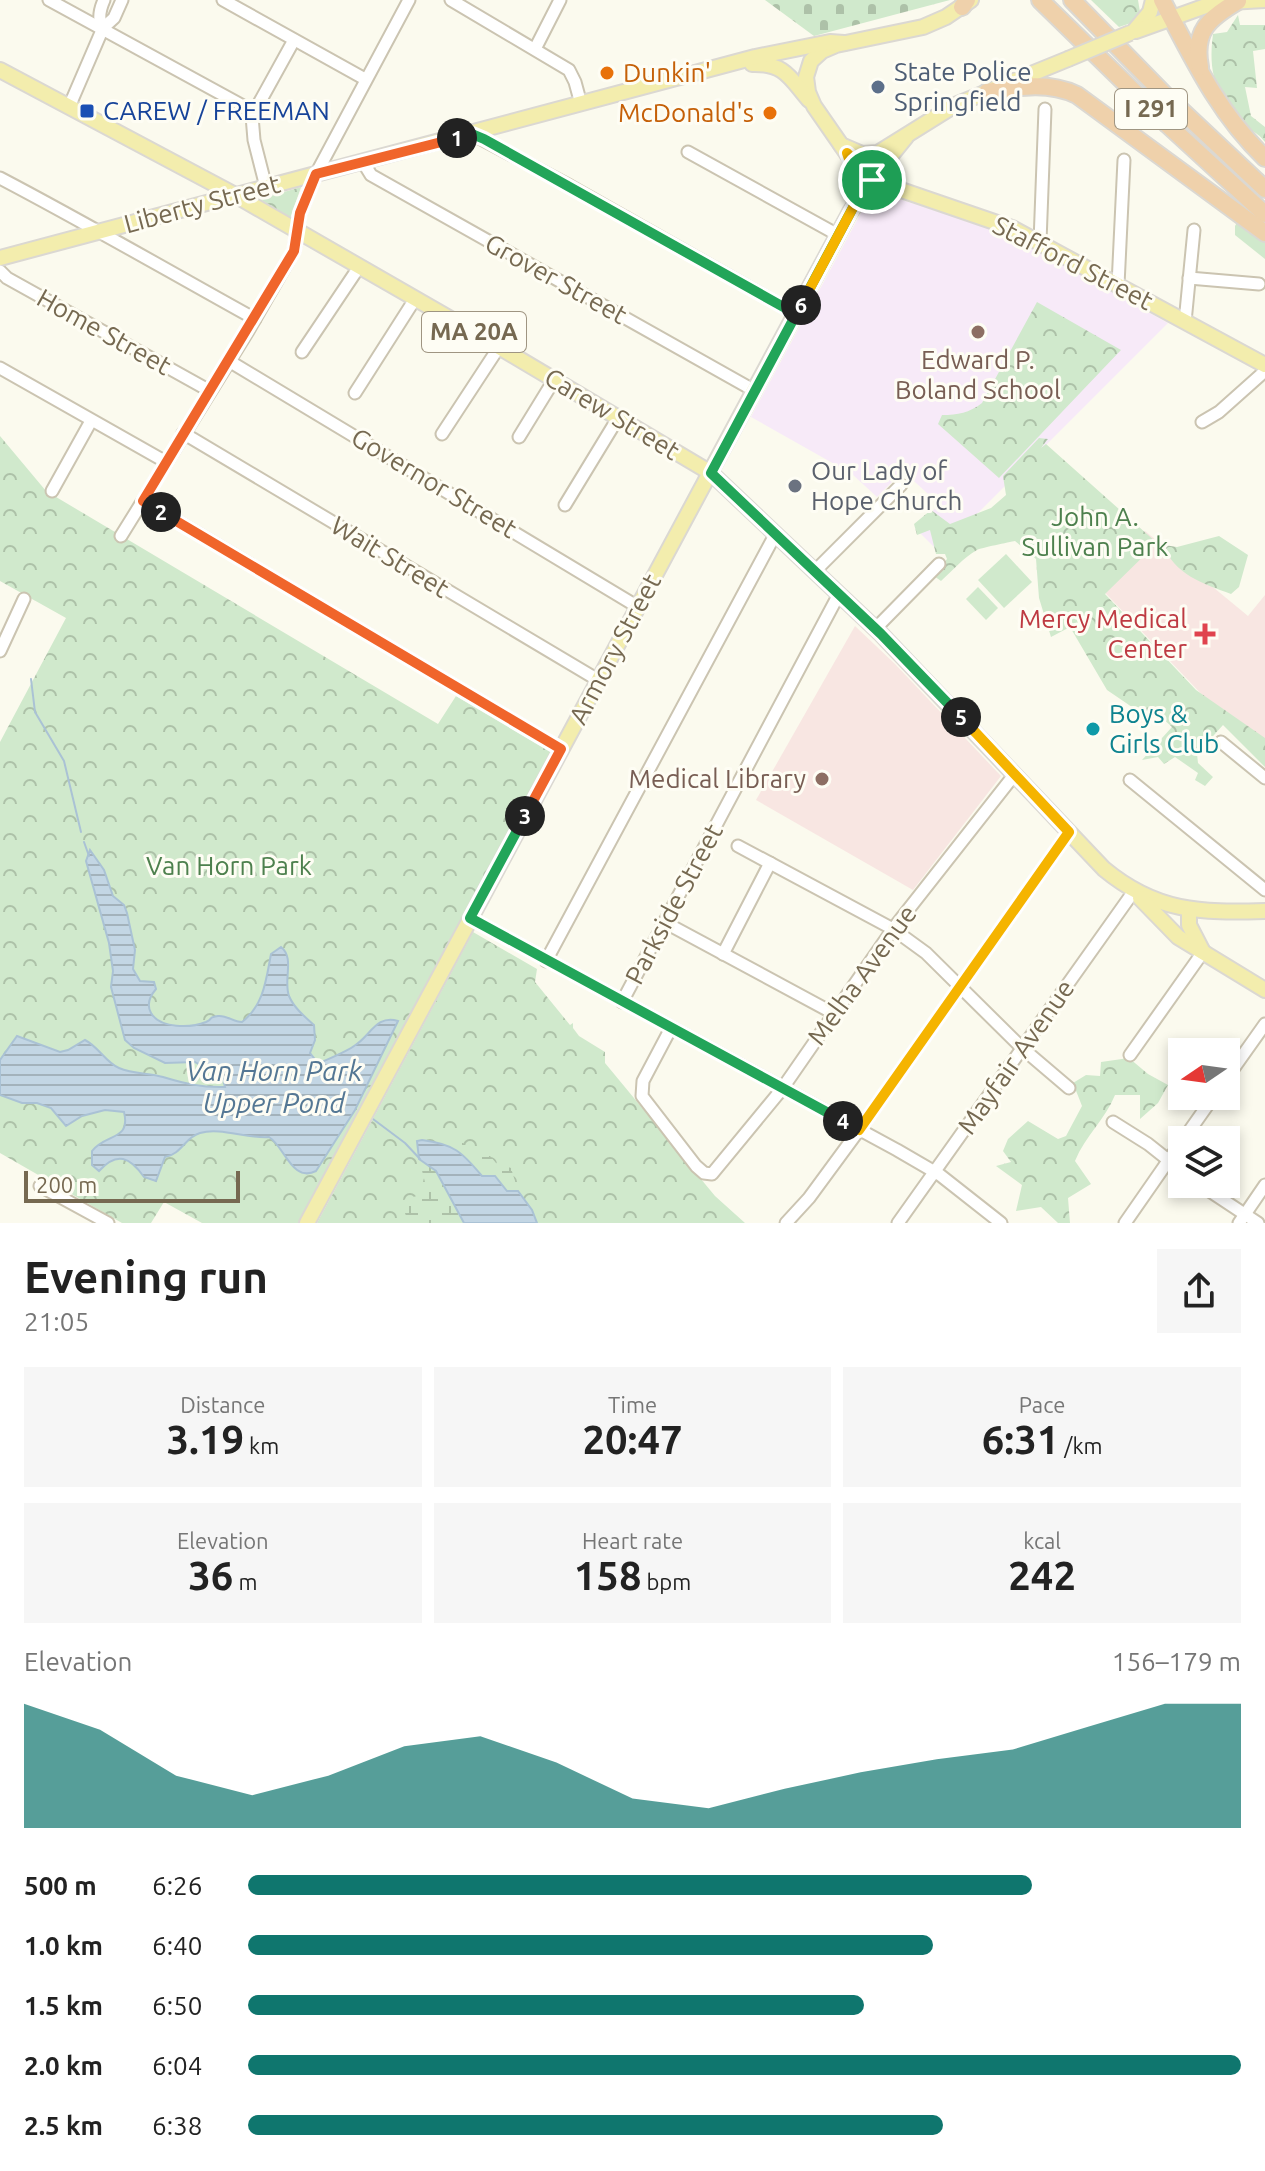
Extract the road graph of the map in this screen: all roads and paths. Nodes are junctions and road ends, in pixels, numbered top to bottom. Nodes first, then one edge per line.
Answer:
1 (49, 0) edge
2 (104, 0) edge
3 (122, 0) edge
4 (223, 0) edge
5 (409, 0) edge
6 (451, 0) edge
7 (560, 0) edge
8 (1040, 0) edge
9 (1072, 0) edge
10 (1153, 0) edge
11 (1162, 0) edge
12 (1197, 0) edge
13 (1265, 0) edge
14 (1217, 1) edge
15 (1238, 1) edge
16 (967, 2) edge
17 (465, 4) edge
18 (1171, 19) junction
19 (103, 28) junction
20 (1133, 32) junction
21 (294, 40) junction
22 (844, 43) junction
23 (535, 49) junction
24 (728, 66) junction
25 (0, 70) edge
26 (365, 79) junction
27 (1204, 80) junction
28 (987, 92) junction
29 (581, 104) junction
30 (814, 106) junction
31 (69, 107) junction
32 (1045, 109) dead end
33 (252, 116) junction
34 (472, 134) junction
35 (906, 137) junction
36 (844, 149) junction
37 (688, 152) dead end
38 (1265, 158) edge
39 (1124, 160) dead end
40 (363, 162) junction
41 (316, 174) junction
42 (0, 178) edge
43 (872, 180) junction
44 (266, 187) junction
45 (1265, 189) edge
46 (235, 195) junction
47 (856, 202) junction
48 (1265, 214) edge
49 (1194, 230) dead end
50 (101, 231) junction
51 (297, 231) junction
52 (1265, 233) edge
53 (838, 235) junction
54 (1040, 242) junction
55 (0, 258) edge
56 (359, 267) junction
57 (0, 271) edge
58 (1189, 278) junction
59 (1259, 284) dead end
60 (1118, 285) junction
61 (415, 299) junction
62 (796, 314) junction
63 (255, 319) junction
64 (1185, 322) junction
65 (499, 347) junction
66 (302, 352) dead end
67 (229, 361) junction
68 (0, 368) edge
69 (1265, 368) edge
70 (554, 380) junction
71 (210, 391) junction
72 (755, 391) junction
73 (355, 393) dead end
74 (618, 418) junction
75 (91, 421) junction
76 (1202, 422) dead end
77 (183, 433) junction
78 (442, 434) dead end
79 (519, 437) dead end
80 (166, 462) junction
81 (711, 473) junction
82 (901, 485) dead end
83 (52, 491) dead end
84 (143, 501) junction
85 (565, 505) dead end
86 (776, 533) junction
87 (121, 536) dead end
88 (939, 564) dead end
89 (815, 571) junction
90 (839, 594) junction
91 (24, 599) dead end
92 (638, 607) junction
93 (875, 629) junction
94 (0, 651) edge
95 (598, 680) junction
96 (1221, 742) dead end
97 (561, 749) junction
98 (1015, 774) junction
99 (1265, 778) edge
100 (1130, 780) dead end
101 (1069, 832) junction
102 (738, 846) dead end
103 (770, 863) junction
104 (1265, 890) edge
105 (1134, 891) junction
106 (1189, 909) junction
107 (1265, 911) edge
108 (470, 918) junction
109 (664, 922) junction
110 (893, 929) junction
111 (1203, 952) junction
112 (723, 954) junction
113 (546, 961) junction
114 (959, 986) junction
115 (1265, 990) edge
116 (622, 1002) junction
117 (833, 1013) junction
118 (1265, 1024) edge
119 (671, 1028) junction
120 (1022, 1048) junction
121 (1130, 1055) dead end
122 (1240, 1059) edge
123 (1069, 1088) dead end
124 (782, 1089) junction
125 (1113, 1122) dead end
126 (859, 1130) junction
127 (1168, 1160) joint
128 (935, 1172) junction
129 (1265, 1185) edge
130 (40, 1186) dead end
131 (1216, 1198) edge
132 (1242, 1219) edge
133 (108, 1223) edge
134 (307, 1223) edge
135 (786, 1223) edge
136 (898, 1223) edge
137 (1001, 1223) edge
138 (1125, 1223) edge
139 (1258, 1223) edge

1 - 19 street
2 - 19 street
3 - 19 street
4 - 21 street
5 - 26 street
6 - 17 street
7 - 23 street
8 - 48 highway, I 291
9 - 45 highway, I 291
10 - 20 main road
11 - 18 highway
12 - 14 main road
13 - 15 main road
14 - 15 main road
14 - 18 main road
15 - 27 highway
16 - 22 main road
17 - 23 street
18 - 20 main road
18 - 27 highway
19 - 31 street
19 - 33 street
20 - 28 main road, bridge
21 - 26 street
21 - 33 street
22 - 24 main road, Liberty Street
22 - 30 main road
23 - 29 street
24 - 29 main road, Liberty Street
24 - 30 main road, Liberty Street
25 - 31 main road, Carew Street / MA 20A
26 - 41 street
27 - 38 highway
28 - 35 main road
28 - 52 highway
29 - 34 main road, Liberty Street
30 - 36 main road, Liberty Street
31 - 46 main road, Carew Street / MA 20A
32 - 54 street
33 - 44 street
34 - 40 main road, Liberty Street
34 - 62 street
35 - 36 main road
35 - 43 main road, Armory Street
36 - 43 main road, Stafford Street
36 - 47 main road
37 - 53 street
39 - 60 street
40 - 41 main road, Liberty Street
40 - 72 street, Grover Street
41 - 44 main road, Liberty Street
41 - 51 street
42 - 50 street
43 - 47 main road, Armory Street
43 - 54 main road, Stafford Street
44 - 46 main road, Liberty Street
46 - 50 main road, Liberty Street
46 - 51 main road, Carew Street / MA 20A
47 - 53 main road, Armory Street
49 - 58 street
50 - 55 main road, Liberty Street
50 - 63 street
51 - 56 main road, Carew Street / MA 20A
51 - 63 street
53 - 62 main road, Armory Street
54 - 60 main road, Stafford Street
56 - 61 main road, Carew Street / MA 20A
56 - 66 street
57 - 71 street, Home Street
58 - 59 street
58 - 64 street
60 - 64 main road, Stafford Street
61 - 65 main road, Carew Street / MA 20A
61 - 73 street
62 - 72 main road, Armory Street
63 - 67 street
64 - 69 main road, Stafford Street
65 - 70 main road, Carew Street / MA 20A
65 - 78 street
67 - 71 street
67 - 92 street, Governor Street
68 - 75 street
69 - 76 street
70 - 74 main road, Carew Street / MA 20A
70 - 79 street
71 - 77 street
72 - 81 main road, Armory Street
74 - 81 main road, Carew Street / MA 20A
74 - 85 street
75 - 80 street
75 - 83 street
77 - 80 street
77 - 95 street, Wait Street
80 - 84 street
81 - 86 main road, Carew Street / MA 20A
81 - 92 main road, Armory Street
82 - 89 street
84 - 87 street
84 - 97 street
86 - 89 main road, Carew Street / MA 20A
86 - 113 street
88 - 93 street
89 - 90 main road, Carew Street / MA 20A
90 - 93 main road, Carew Street / MA 20A
90 - 109 street, Parkside Street
91 - 94 street
92 - 95 main road, Armory Street
93 - 98 main road, Carew Street / MA 20A
95 - 97 main road, Armory Street
96 - 99 street
97 - 108 main road, Armory Street
98 - 101 main road, Carew Street / MA 20A
98 - 110 street, Melha Avenue
100 - 104 street
101 - 105 main road, Carew Street / MA 20A
101 - 114 street
102 - 103 street
103 - 110 street
103 - 112 street
105 - 106 main road, Carew Street / MA 20A
105 - 111 main road
105 - 120 street, Mayfair Avenue
106 - 107 main road, Carew Street / MA 20A
106 - 111 main road
108 - 113 street
108 - 134 main road, Armory Street
109 - 112 street
109 - 116 street, Parkside Street
110 - 114 street
110 - 117 street, Melha Avenue
111 - 115 main road
111 - 121 street
112 - 117 street
113 - 116 street
114 - 120 street
114 - 126 street
116 - 119 street
117 - 124 street, Melha Avenue
118 - 122 street
119 - 124 street
119 - 124 street, Melha Avenue
120 - 123 street
120 - 128 street, Mayfair Avenue
124 - 126 street
125 - 127 street
126 - 128 street
126 - 135 street
127 - 138 street
128 - 136 street, Mayfair Avenue
128 - 137 street
129 - 132 street
130 - 133 street
131 - 132 street
132 - 139 street

